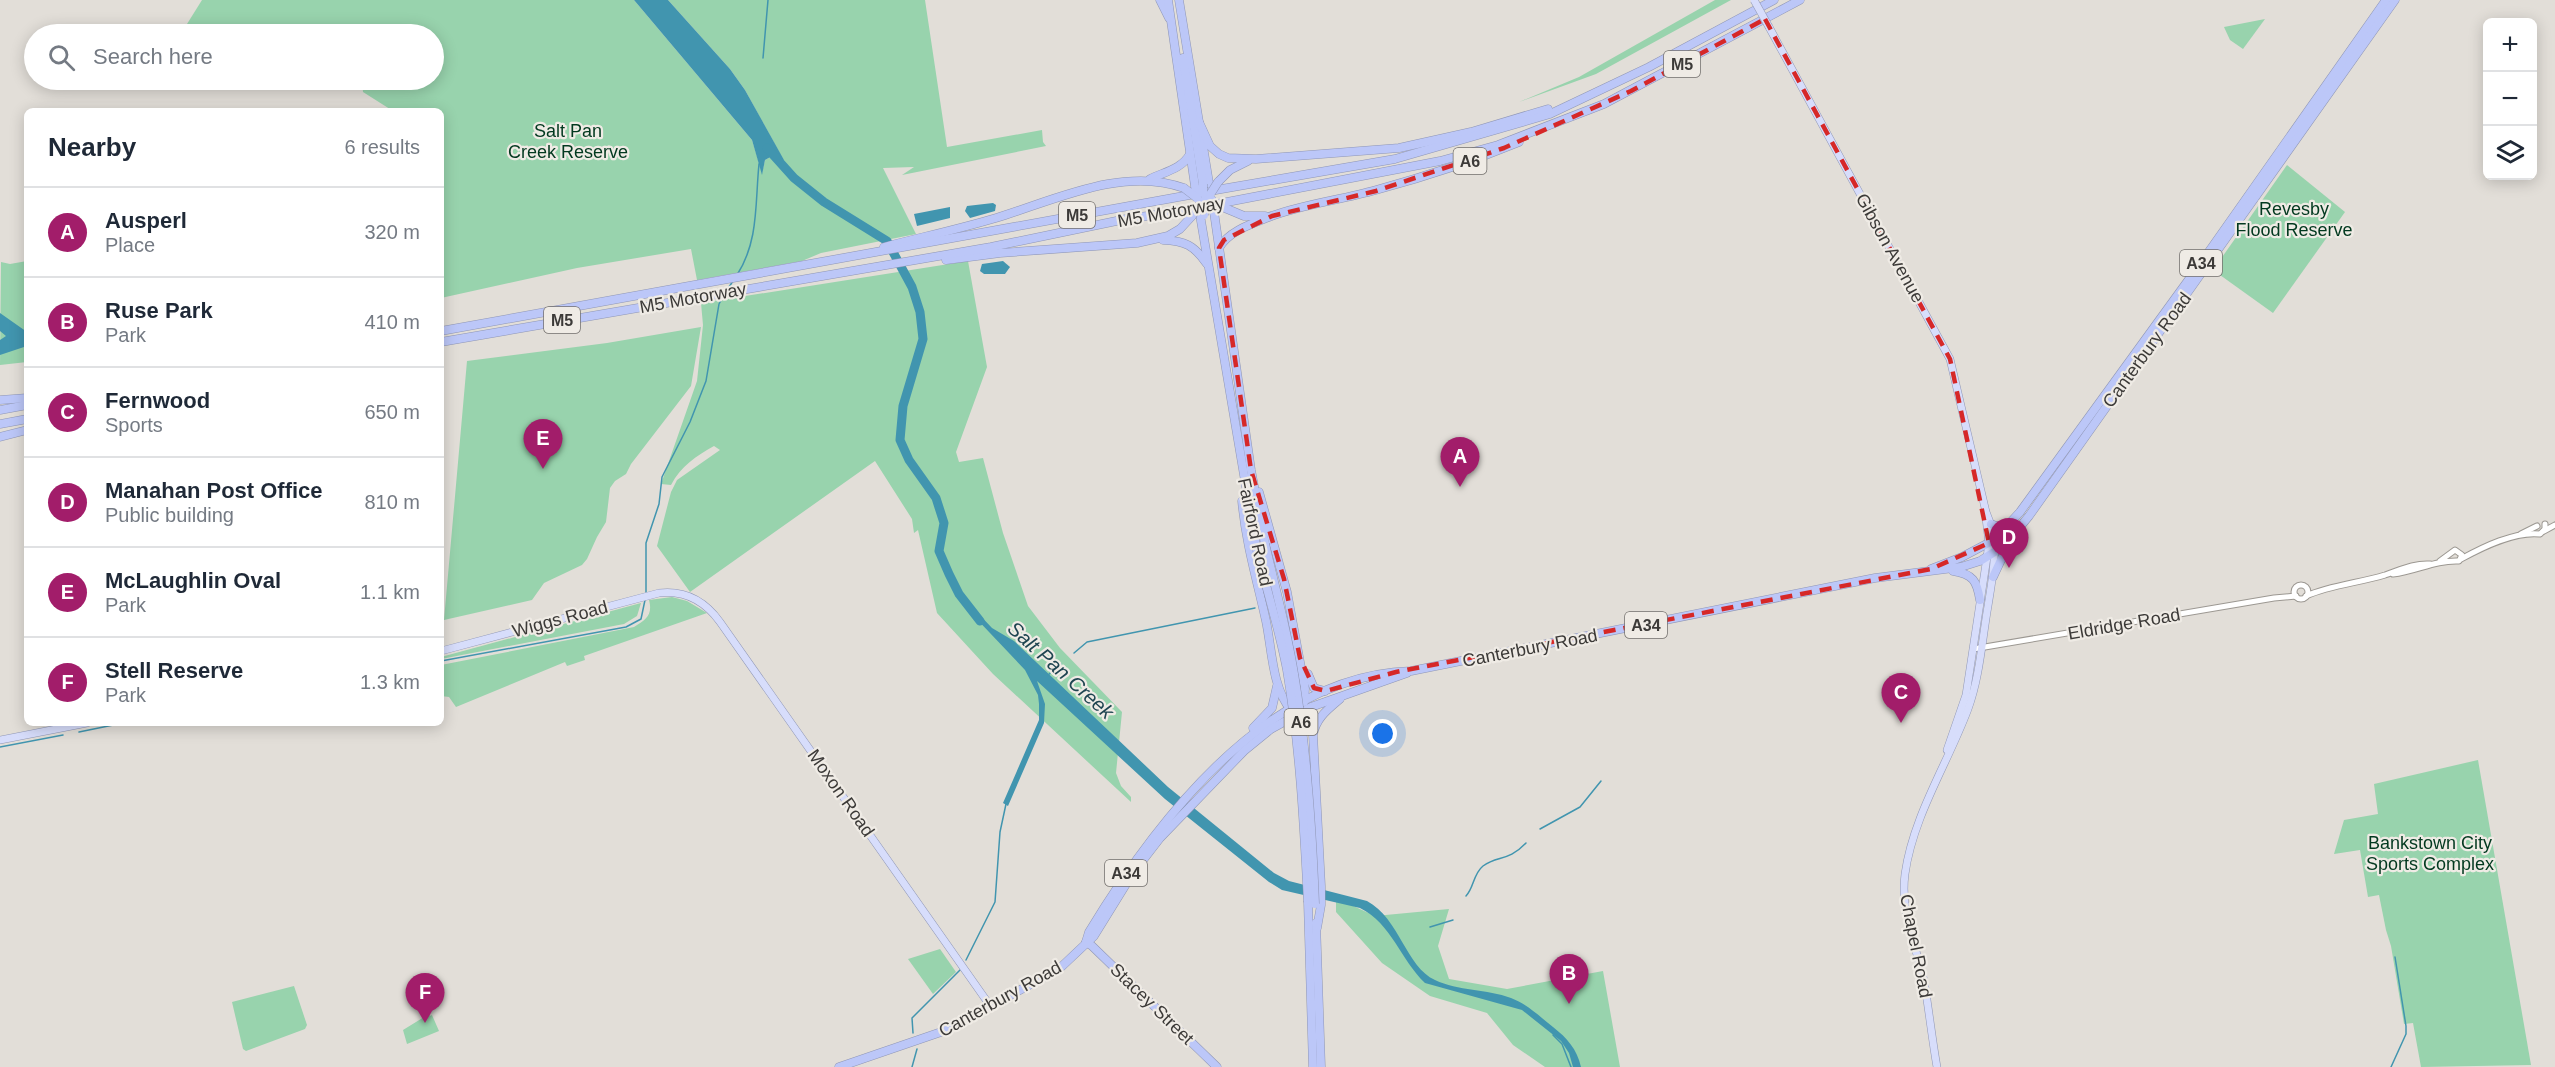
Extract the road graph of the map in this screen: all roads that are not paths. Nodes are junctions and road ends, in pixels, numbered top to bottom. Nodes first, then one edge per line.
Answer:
1 (1160, 0) edge
2 (1168, 0) edge
3 (1754, 0) edge
4 (1774, 0) edge
5 (1800, 0) edge
6 (2386, 0) edge
7 (2395, 0) edge
8 (1180, 4) edge
9 (1172, 23) junction
10 (1586, 97) junction
11 (1199, 122) junction
12 (1561, 122) junction
13 (1190, 154) junction
14 (1256, 159) junction
15 (1150, 179) junction
16 (1204, 199) junction
17 (1272, 216) junction
18 (945, 237) junction
19 (1158, 240) junction
20 (1219, 248) junction
21 (949, 257) junction
22 (1209, 267) junction
23 (444, 330) edge
24 (444, 341) edge
25 (24, 398) edge
26 (0, 400) edge
27 (24, 406) edge
28 (0, 410) edge
29 (24, 419) edge
30 (0, 424) edge
31 (24, 431) edge
32 (0, 437) edge
33 (1251, 470) junction
34 (1245, 492) junction
35 (1986, 512) junction
36 (1991, 524) junction
37 (2545, 524) junction
38 (2555, 524) edge
39 (2010, 525) junction
40 (2536, 526) junction
41 (2544, 531) junction
42 (2536, 534) junction
43 (2517, 537) junction
44 (2010, 539) junction
45 (1991, 542) junction
46 (2479, 550) junction
47 (1995, 552) junction
48 (2460, 552) junction
49 (2452, 553) junction
50 (1987, 557) junction
51 (2462, 559) junction
52 (2440, 561) junction
53 (2454, 561) junction
54 (1931, 569) junction
55 (1949, 570) junction
56 (1993, 577) junction
57 (2306, 587) junction
58 (2324, 589) junction
59 (680, 593) joint
60 (2295, 593) junction
61 (2306, 596) junction
62 (1980, 600) junction
63 (1977, 648) junction
64 (444, 650) edge
65 (1300, 658) junction
66 (1411, 671) junction
67 (1276, 672) junction
68 (1326, 691) junction
69 (1346, 695) junction
70 (1305, 700) junction
71 (1289, 708) junction
72 (1298, 714) junction
73 (72, 726) edge
74 (0, 740) edge
75 (1244, 744) junction
76 (1189, 801) junction
77 (1315, 904) junction
78 (1086, 942) junction
79 (991, 1007) junction
80 (838, 1067) edge
81 (1217, 1067) edge
82 (1313, 1067) edge
83 (1321, 1067) edge
84 (1937, 1067) edge

1 - 9 highway
2 - 9 highway, A6
3 - 35 main road, Gibson Avenue, bridge
4 - 10 highway, M5 Motorway / M5
5 - 12 highway, M5 Motorway / M5
6 - 39 highway, Canterbury Road / A34
7 - 44 highway, Canterbury Road / A34
8 - 11 highway, A6
8 - 16 highway
9 - 13 highway, A6
10 - 14 highway, M5
10 - 18 highway, M5 Motorway / M5
11 - 14 highway, M5
11 - 16 highway, A6
12 - 17 highway, A6
12 - 21 highway, M5 Motorway / M5
13 - 15 highway, A6
13 - 16 highway, A6
14 - 16 highway
15 - 16 highway, A6, bridge
15 - 18 highway, A6
16 - 17 highway, A6
16 - 19 highway, M5
16 - 20 highway, Fairford Road / A6
16 - 22 highway, Fairford Road / A6
17 - 20 highway, A6
18 - 23 highway, M5 Motorway / M5
19 - 21 highway, M5
19 - 22 highway, M5
20 - 33 highway, Fairford Road / A6
21 - 24 highway, M5 Motorway / M5
22 - 34 highway, Fairford Road / A6
25 - 26 highway
27 - 28 highway
29 - 30 highway
31 - 32 highway
33 - 65 highway
33 - 77 highway, Fairford Road / A6, bridge
34 - 67 highway, A6
34 - 77 highway, Fairford Road / A6, bridge
35 - 36 main road, Gibson Avenue
35 - 45 main road, Gibson Avenue
36 - 39 highway
36 - 45 main road, Gibson Avenue
37 - 38 street
37 - 40 street
37 - 41 street
38 - 41 street
39 - 45 highway, Canterbury Road / A34
40 - 42 street
40 - 43 street
41 - 42 street
42 - 43 street
43 - 46 street
44 - 47 highway, Canterbury Road / A34
44 - 56 highway
45 - 47 main road, Gibson Avenue
45 - 50 main road, Gibson Avenue
45 - 54 highway, Canterbury Road / A34
46 - 48 street
46 - 51 street
47 - 50 highway, Canterbury Road / A34
47 - 56 main road, Chapel Road
48 - 49 street
48 - 51 street
49 - 52 street
49 - 53 street
50 - 55 highway, Canterbury Road / A34
50 - 62 main road, Chapel Road
51 - 53 street
52 - 53 street
52 - 58 street
54 - 55 highway, Canterbury Road / A34
54 - 66 highway, Canterbury Road / A34
55 - 62 highway
56 - 63 main road, Chapel Road
57 - 58 street
57 - 60 street, Eldridge Road
57 - 61 street
58 - 61 street
59 - 64 main road, Wiggs Road
59 - 79 main road, Moxon Road
60 - 61 street
60 - 63 street, Eldridge Road
62 - 63 main road, Chapel Road
63 - 84 main road, Chapel Road
65 - 68 highway
65 - 70 highway
66 - 68 highway, Canterbury Road / A34
66 - 69 highway, Canterbury Road / A34
67 - 71 highway, A6
67 - 75 highway, A6
68 - 70 highway, Canterbury Road / A34
69 - 72 highway, Canterbury Road / A34
69 - 77 highway
70 - 71 highway, Canterbury Road / A34
70 - 72 highway
71 - 72 highway, A6
71 - 75 highway, Canterbury Road / A34
72 - 76 highway, Canterbury Road / A34
73 - 74 main road
75 - 76 highway, Canterbury Road / A34
76 - 78 highway, Canterbury Road / A34
77 - 82 highway, Fairford Road / A6
77 - 83 highway, Fairford Road / A6
78 - 79 highway, Canterbury Road / A34
78 - 81 highway, Stacey Street
79 - 80 highway, Canterbury Road / A34

